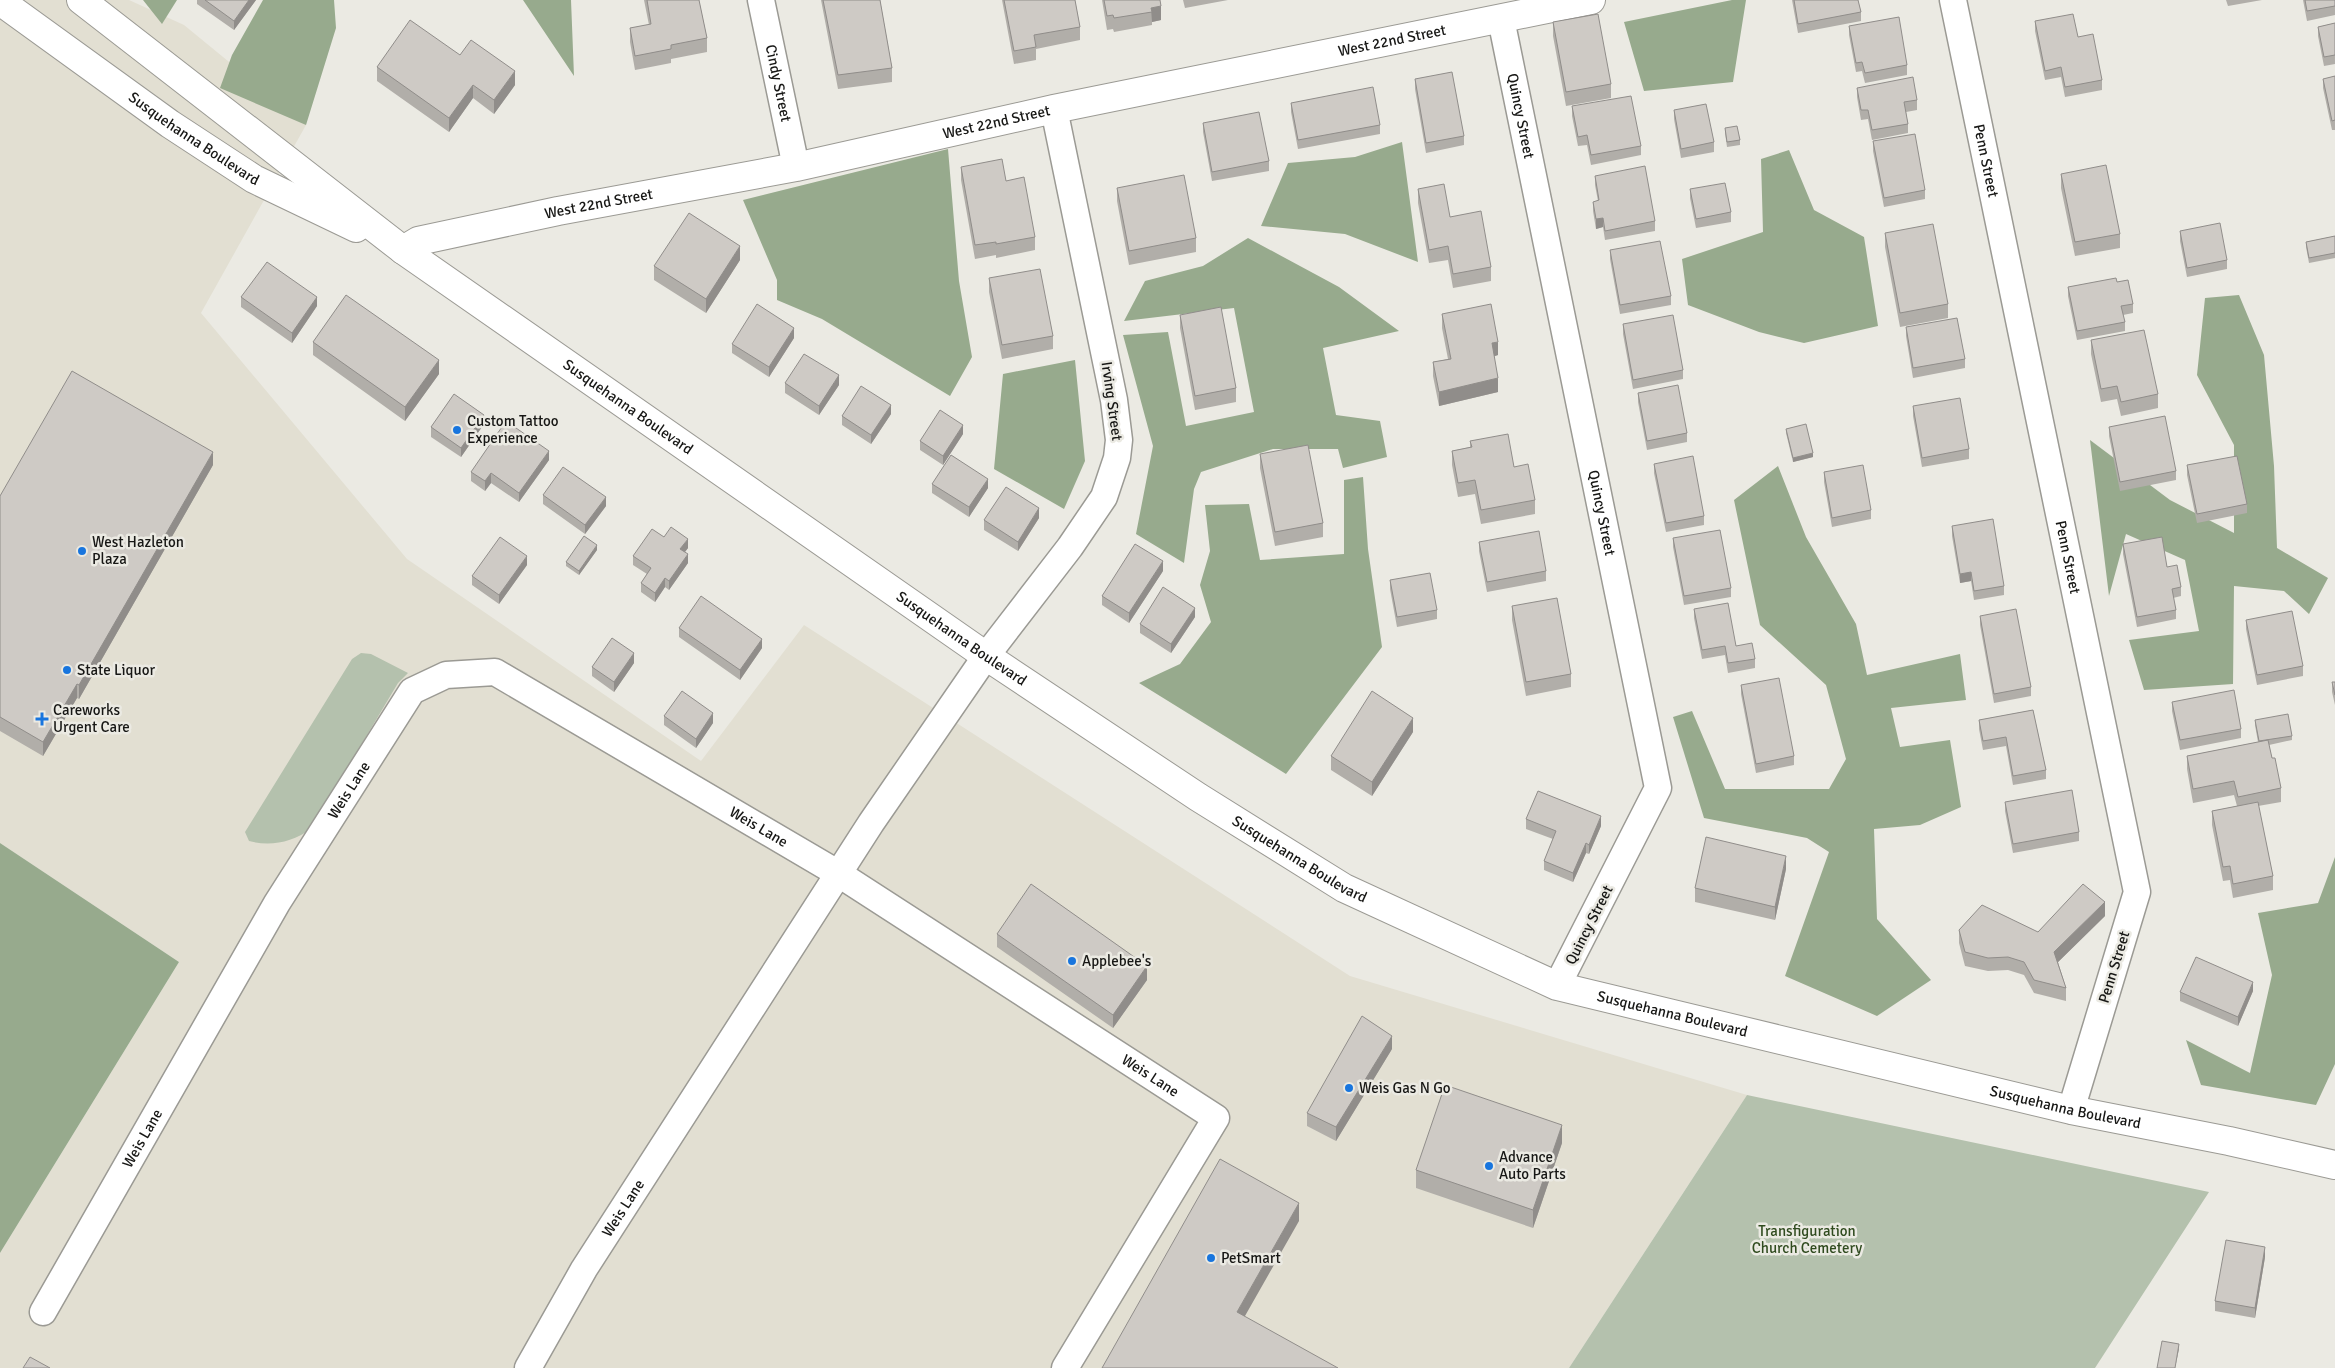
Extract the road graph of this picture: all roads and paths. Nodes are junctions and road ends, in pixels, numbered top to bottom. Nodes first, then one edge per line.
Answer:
1 (81, 0) edge
2 (761, 0) edge
3 (1591, 0) edge
4 (1953, 0) edge
5 (0, 1) edge
6 (1501, 19) junction
7 (1054, 109) junction
8 (796, 167) junction
9 (404, 250) junction
10 (986, 656) junction
11 (839, 874) junction
12 (1557, 986) junction
13 (2070, 1110) junction
14 (2335, 1165) edge
15 (43, 1312) dead end
16 (528, 1368) edge
17 (1065, 1368) edge

1 - 9 main road, Susquehanna Boulevard
2 - 8 street, Cindy Street
3 - 6 main road, West 22nd Street
4 - 13 street, Penn Street
5 - 9 main road, Susquehanna Boulevard
6 - 7 main road, West 22nd Street
6 - 12 street, Quincy Street
7 - 8 main road, West 22nd Street
7 - 10 street, Irving Street
8 - 9 main road, West 22nd Street
9 - 10 main road, Susquehanna Boulevard
10 - 11 street, Weis Lane
10 - 12 main road, Susquehanna Boulevard
11 - 15 street, Weis Lane
11 - 16 street, Weis Lane
11 - 17 street, Weis Lane
12 - 13 main road, Susquehanna Boulevard
13 - 14 main road, Susquehanna Boulevard

